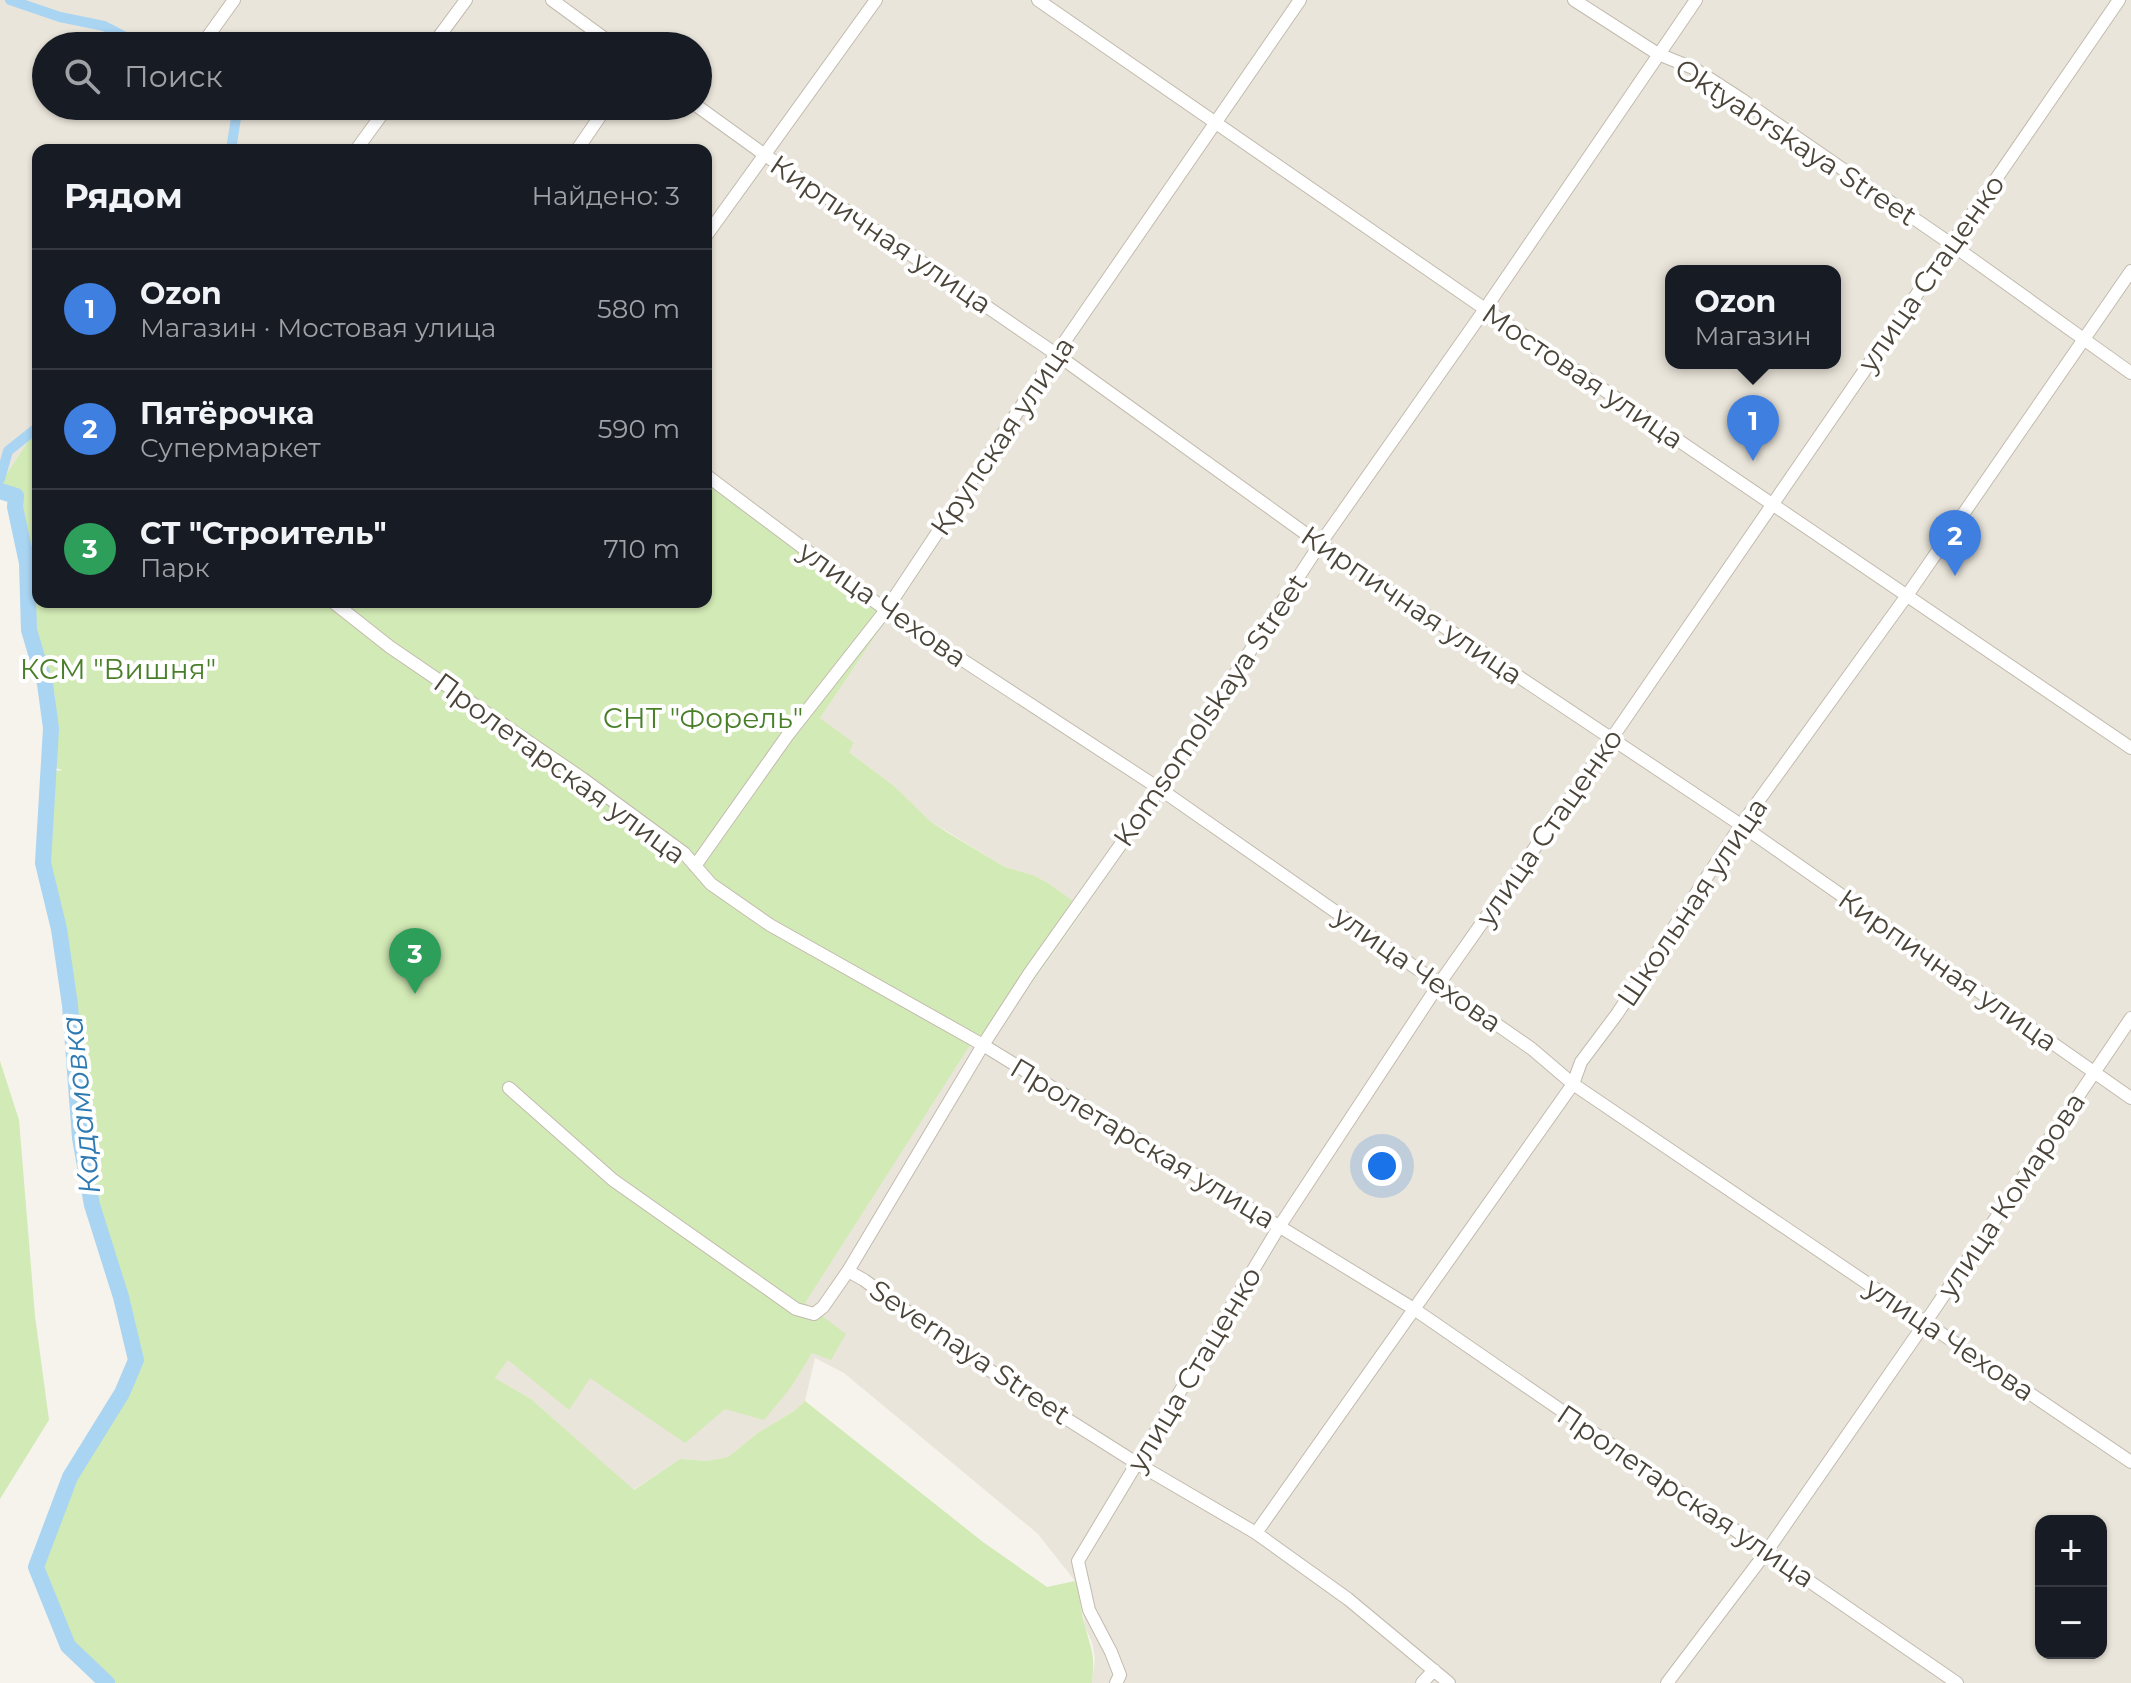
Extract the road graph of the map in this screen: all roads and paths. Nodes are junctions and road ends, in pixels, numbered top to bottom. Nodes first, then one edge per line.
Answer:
1 (234, 0) edge
2 (466, 0) edge
3 (552, 0) edge
4 (876, 0) edge
5 (1038, 0) edge
6 (1300, 0) edge
7 (1574, 0) edge
8 (1696, 0) edge
9 (2119, 0) edge
10 (211, 32) edge
11 (442, 32) edge
12 (596, 32) edge
13 (1658, 54) junction
14 (712, 117) edge
15 (378, 120) edge
16 (597, 120) edge
17 (1214, 122) junction
18 (360, 144) edge
19 (581, 144) edge
20 (765, 155) junction
21 (712, 228) edge
22 (1951, 244) junction
23 (2131, 271) edge
24 (1485, 309) junction
25 (2083, 338) junction
26 (1056, 354) junction
27 (2131, 373) edge
28 (712, 480) edge
29 (1772, 504) junction
30 (1320, 544) junction
31 (1908, 594) junction
32 (341, 608) edge
33 (886, 610) junction
34 (1612, 738) junction
35 (2131, 748) edge
36 (1160, 789) junction
37 (1741, 825) junction
38 (695, 866) junction
39 (1439, 984) junction
40 (2131, 1018) edge
41 (983, 1045) junction
42 (2093, 1072) junction
43 (1573, 1084) junction
44 (509, 1088) dead end
45 (2131, 1098) edge
46 (1279, 1227) junction
47 (848, 1271) junction
48 (1414, 1309) junction
49 (1925, 1323) junction
50 (2131, 1462) edge
51 (1138, 1464) junction
52 (1256, 1533) junction
53 (1767, 1551) junction
54 (1434, 1670) junction
55 (1116, 1683) edge
56 (1422, 1683) edge
57 (1449, 1683) edge
58 (1667, 1683) edge
59 (1957, 1683) edge

1 - 10 street
2 - 11 street
3 - 12 street
4 - 20 street
5 - 17 street, Мостовая улица
6 - 17 street, Крупская улица
7 - 13 street, Oktyabrskaya Street
8 - 13 street, Komsomolskaya Street
9 - 22 street, улица Стаценко
13 - 22 street, Oktyabrskaya Street
13 - 24 street, Komsomolskaya Street
14 - 20 street, Кирпичная улица
15 - 18 street
16 - 19 street
17 - 24 street, Мостовая улица
17 - 26 street, Крупская улица
20 - 21 street
20 - 26 street, Кирпичная улица
22 - 25 street, Oktyabrskaya Street
22 - 29 street, улица Стаценко
23 - 25 street, Школьная улица
24 - 29 street, Мостовая улица
24 - 30 street, Komsomolskaya Street
25 - 27 street, Oktyabrskaya Street
25 - 31 street, Школьная улица
26 - 30 street, Кирпичная улица
26 - 33 street, Крупская улица
28 - 33 street, улица Чехова
29 - 31 street, Мостовая улица
29 - 34 street, улица Стаценко
30 - 34 street, Кирпичная улица
30 - 36 street, Komsomolskaya Street
31 - 35 street, Мостовая улица
31 - 37 street, Школьная улица
32 - 38 street, Пролетарская улица
33 - 36 street, улица Чехова
33 - 38 street, Крупская улица
34 - 37 street, Кирпичная улица
34 - 39 street, улица Стаценко
36 - 39 street, улица Чехова
36 - 41 street, Komsomolskaya Street
37 - 42 street, Кирпичная улица
37 - 43 street, Школьная улица
38 - 41 street, Пролетарская улица
39 - 43 street, улица Чехова
39 - 46 street, улица Стаценко
40 - 42 street, улица Комарова
41 - 46 street, Пролетарская улица
41 - 47 street, Komsomolskaya Street
42 - 45 street, Кирпичная улица
42 - 49 street, улица Комарова
43 - 48 street, Школьная улица
43 - 49 street, улица Чехова
44 - 47 street, Severnaya Street
46 - 48 street, Пролетарская улица
46 - 51 street, улица Стаценко
47 - 51 street, Severnaya Street
48 - 52 street, Школьная улица
48 - 53 street, Пролетарская улица
49 - 50 street, улица Чехова
49 - 53 street, улица Комарова
51 - 52 street, Severnaya Street
51 - 55 street, улица Стаценко
52 - 54 street, Severnaya Street
53 - 58 street, улица Комарова
53 - 59 street, Пролетарская улица
54 - 56 street
54 - 57 street, Severnaya Street

